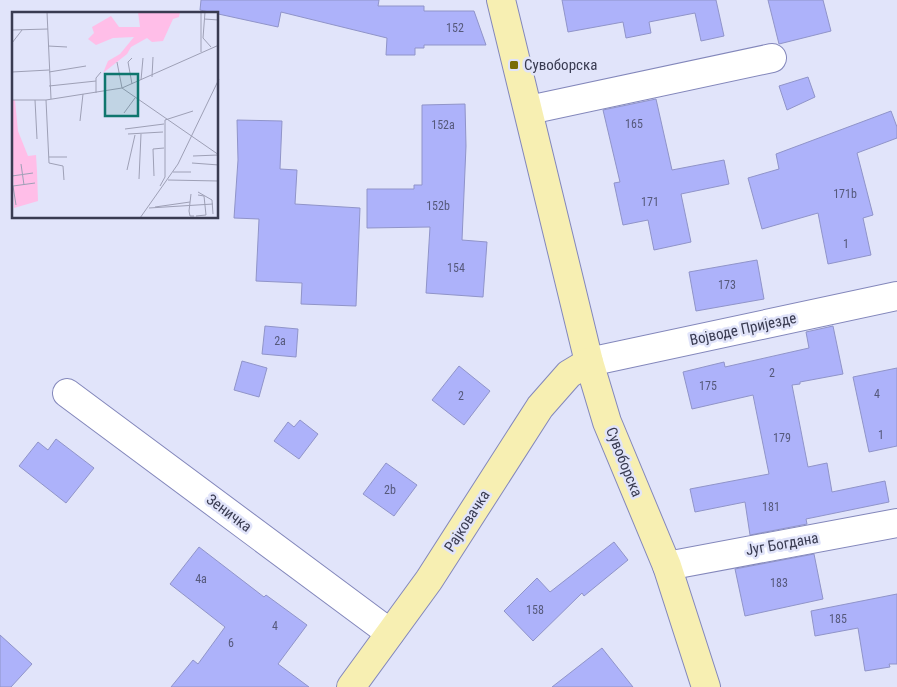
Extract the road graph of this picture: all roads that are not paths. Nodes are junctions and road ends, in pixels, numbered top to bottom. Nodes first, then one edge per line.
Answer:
1 (501, 0) edge
2 (772, 58) dead end
3 (529, 110) junction
4 (897, 296) edge
5 (589, 362) junction
6 (67, 394) dead end
7 (897, 523) edge
8 (667, 566) junction
9 (390, 633) junction
10 (352, 687) edge
11 (706, 687) edge

1 - 3 main road, Сувоборска
2 - 3 street
3 - 5 main road, Сувоборска
4 - 5 street, Војводе Пријезде
5 - 8 main road, Сувоборска
5 - 9 main road, Рајковачка
6 - 9 street, Зеничка
7 - 8 street, Југ Богдана
8 - 11 main road, Сувоборска
9 - 10 main road, Рајковачка

